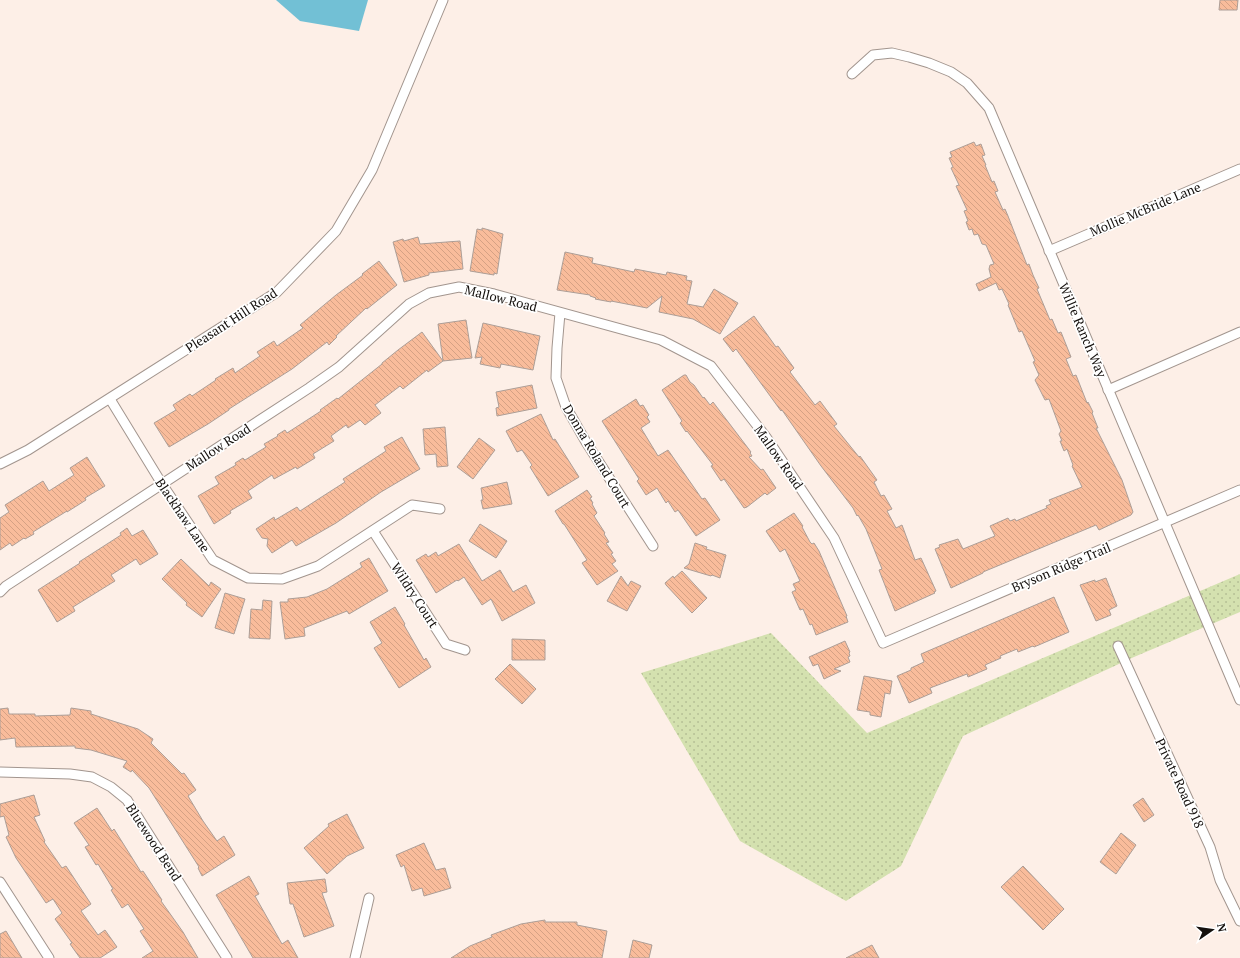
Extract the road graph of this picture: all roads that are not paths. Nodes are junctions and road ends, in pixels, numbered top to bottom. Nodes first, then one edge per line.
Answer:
1 (443, 0) edge
2 (852, 74) dead end
3 (1240, 169) edge
4 (1049, 251) junction
5 (560, 313) junction
6 (1240, 332) edge
7 (1108, 390) junction
8 (110, 399) junction
9 (0, 464) edge
10 (162, 484) junction
11 (1240, 490) edge
12 (440, 510) dead end
13 (1164, 523) junction
14 (373, 530) junction
15 (653, 546) dead end
16 (0, 592) edge
17 (883, 643) joint
18 (1118, 646) dead end
19 (465, 650) dead end
20 (1238, 691) edge
21 (1240, 700) edge
22 (0, 772) edge
23 (0, 882) edge
24 (369, 898) dead end
25 (1240, 921) edge
26 (49, 958) edge
27 (227, 958) edge
28 (355, 958) edge

1 - 8 street, Pleasant Hill Road
2 - 4 street, Willie Ranch Way
3 - 4 street, Mollie McBride Lane
4 - 7 street, Willie Ranch Way
5 - 10 street, Mallow Road
5 - 15 street, Donna Roland Court
5 - 17 street, Mallow Road
6 - 7 street
7 - 13 street, Willie Ranch Way
8 - 9 street, Pleasant Hill Road
8 - 10 street, Blackhaw Lane
10 - 14 street, Blackhaw Lane
10 - 16 street, Mallow Road
11 - 13 street, Bryson Ridge Trail
12 - 14 street, Blackhaw Lane
13 - 17 street, Bryson Ridge Trail
13 - 20 street, Willie Ranch Way
14 - 19 street, Wildry Court
18 - 25 street, Private Road 918
20 - 21 street, Willie Ranch Way
22 - 27 street, Bluewood Bend
23 - 26 street
24 - 28 street

